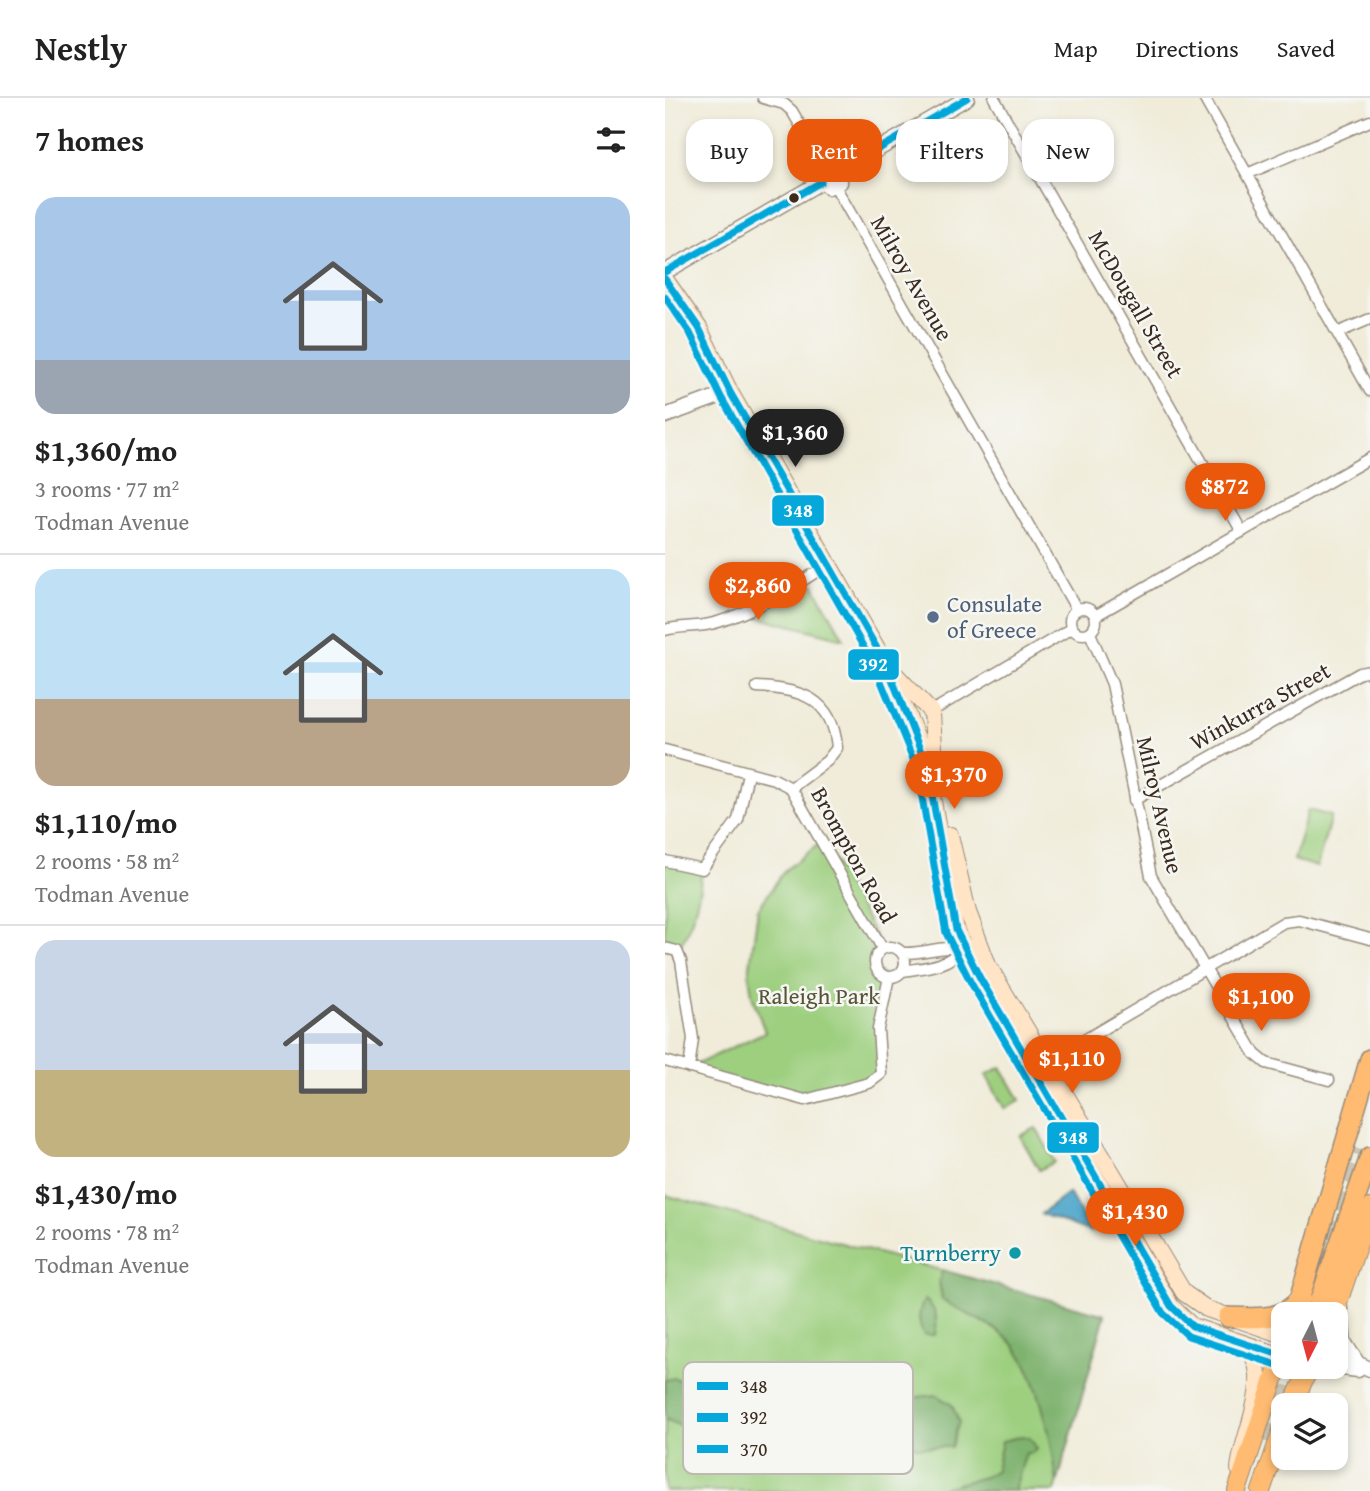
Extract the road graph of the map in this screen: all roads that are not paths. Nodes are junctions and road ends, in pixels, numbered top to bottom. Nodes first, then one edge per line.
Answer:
1 (763, 98) edge
2 (967, 98) edge
3 (994, 98) edge
4 (1204, 98) edge
5 (797, 119) edge
6 (1370, 121) edge
7 (882, 147) edge
8 (1247, 174) junction
9 (821, 182) edge
10 (833, 182) edge
11 (665, 272) edge
12 (665, 279) edge
13 (1370, 319) edge
14 (1337, 333) junction
15 (1370, 391) edge
16 (730, 392) junction
17 (665, 416) edge
18 (1370, 458) edge
19 (1242, 532) junction
20 (828, 564) junction
21 (1077, 610) junction
22 (1095, 616) junction
23 (1072, 628) junction
24 (665, 630) edge
25 (1090, 633) junction
26 (886, 664) junction
27 (1370, 671) edge
28 (757, 687) dead end
29 (928, 710) junction
30 (908, 721) junction
31 (665, 750) edge
32 (748, 773) junction
33 (791, 788) junction
34 (1134, 800) junction
35 (665, 861) edge
36 (964, 899) junction
37 (1370, 939) edge
38 (665, 948) edge
39 (882, 948) junction
40 (963, 948) junction
41 (903, 953) junction
42 (1206, 968) junction
43 (902, 971) junction
44 (889, 977) junction
45 (997, 981) junction
46 (1370, 1059) edge
47 (665, 1061) edge
48 (1047, 1062) junction
49 (689, 1068) junction
50 (1329, 1080) dead end
51 (1370, 1105) edge
52 (1364, 1153) edge
53 (1370, 1208) edge
54 (1302, 1295) junction
55 (1299, 1302) edge
56 (1319, 1302) edge
57 (1338, 1302) edge
58 (1228, 1317) junction
59 (1271, 1331) edge
60 (1243, 1343) junction
61 (1348, 1345) edge
62 (1271, 1352) edge
63 (1348, 1360) edge
64 (1348, 1367) edge
65 (1366, 1368) edge
66 (1274, 1379) edge
67 (1271, 1462) tunnel mouth
68 (1238, 1490) edge
69 (1261, 1491) edge

1 - 5 street, Milroy Avenue
2 - 7 street
3 - 19 street, McDougall Street
4 - 8 street
6 - 8 street
8 - 14 street
9 - 11 street
10 - 21 street, Milroy Avenue
12 - 16 main road
13 - 14 street
14 - 15 street
16 - 17 street
16 - 20 main road
18 - 19 street
19 - 22 street
20 - 24 street
20 - 26 main road
21 - 22 street
21 - 23 street
22 - 25 street
23 - 25 street
23 - 29 street
25 - 34 street, Milroy Avenue
26 - 29 main road
26 - 30 main road
27 - 34 street, Winkurra Street
28 - 33 street
29 - 30 main road
29 - 30 main road
29 - 36 main road
30 - 40 main road
31 - 32 street, Brompton Road
32 - 33 street, Brompton Road
32 - 35 street
33 - 39 street, Brompton Road
34 - 42 street, Milroy Avenue
36 - 40 main road
36 - 45 main road
37 - 42 street
38 - 49 street
39 - 41 street
39 - 44 street
40 - 41 street, Brompton Road
40 - 43 street
40 - 45 main road
40 - 60 main road
41 - 43 street
42 - 48 street
42 - 50 street, Milroy Avenue
43 - 44 street
44 - 49 street
45 - 48 main road
46 - 54 highway
47 - 49 street
48 - 58 main road
51 - 52 highway
52 - 56 highway
53 - 57 main road
54 - 55 highway
54 - 58 highway
58 - 59 main road
60 - 62 main road
60 - 68 main road
61 - 65 street
63 - 65 street
64 - 65 street
66 - 68 main road
67 - 69 main road

